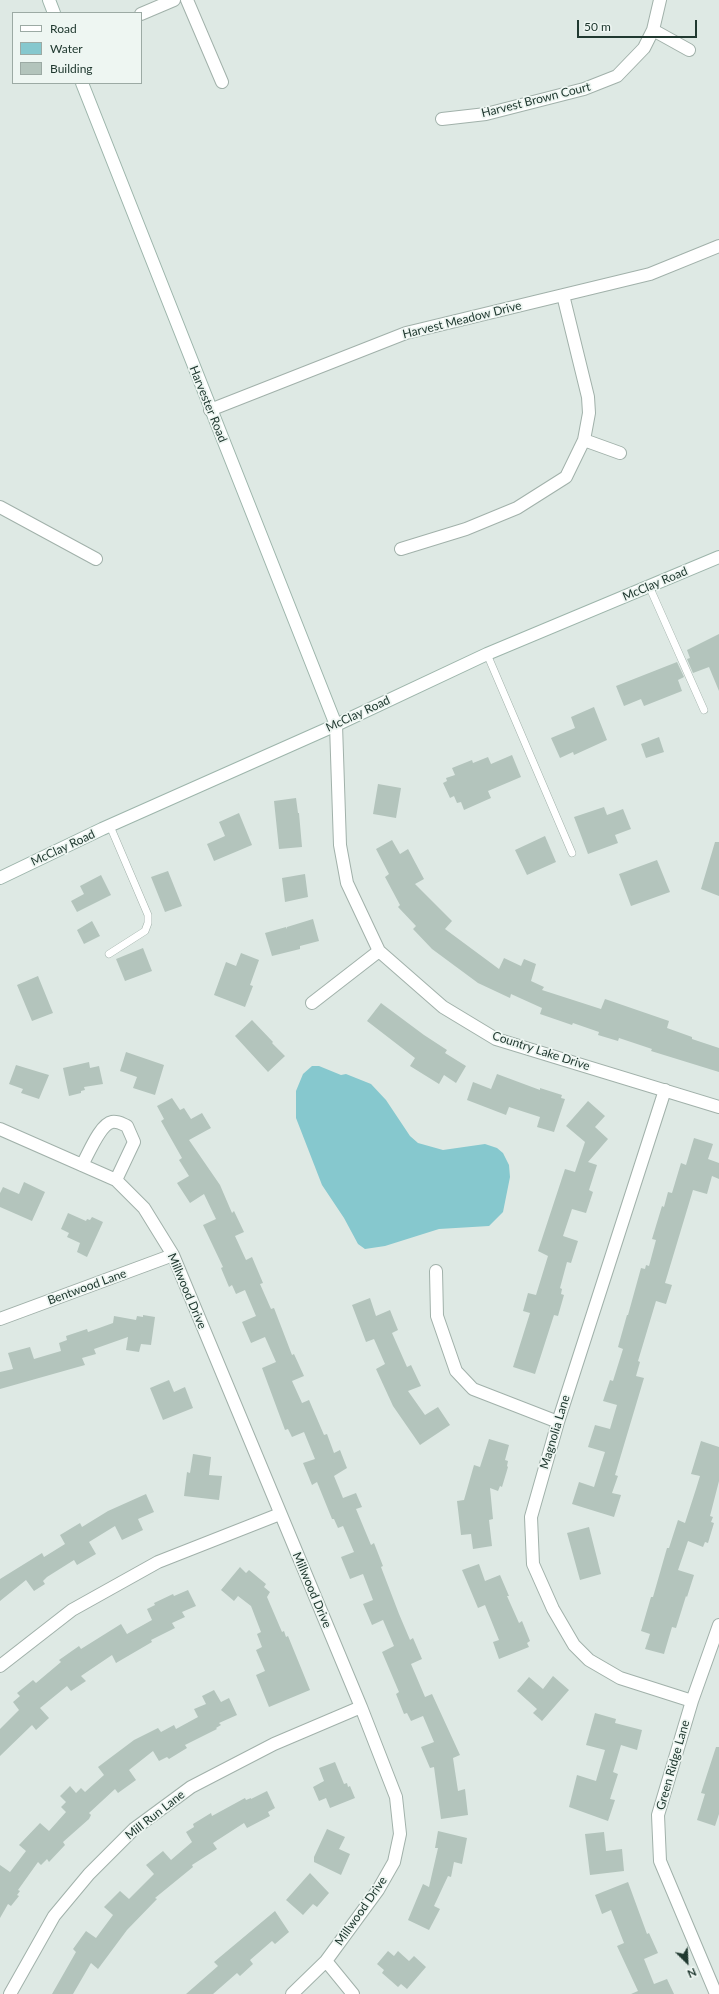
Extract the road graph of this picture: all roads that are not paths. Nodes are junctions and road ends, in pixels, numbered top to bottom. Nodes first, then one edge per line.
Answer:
1 (49, 0) edge
2 (174, 0) edge
3 (187, 0) edge
4 (660, 0) edge
5 (54, 12) edge
6 (142, 14) edge
7 (653, 30) junction
8 (689, 50) dead end
9 (222, 82) dead end
10 (82, 84) edge
11 (442, 119) dead end
12 (719, 246) edge
13 (562, 295) junction
14 (210, 410) junction
15 (584, 440) junction
16 (620, 453) dead end
17 (0, 507) edge
18 (400, 549) dead end
19 (719, 557) edge
20 (96, 559) dead end
21 (649, 586) junction
22 (487, 654) junction
23 (704, 710) dead end
24 (336, 725) junction
25 (110, 826) junction
26 (572, 853) dead end
27 (0, 878) edge
28 (379, 952) junction
29 (109, 954) dead end
30 (312, 1003) dead end
31 (665, 1090) junction
32 (719, 1107) edge
33 (0, 1129) edge
34 (82, 1166) junction
35 (116, 1180) junction
36 (173, 1255) junction
37 (436, 1271) dead end
38 (0, 1318) edge
39 (558, 1422) junction
40 (280, 1514) junction
41 (719, 1625) edge
42 (0, 1666) edge
43 (692, 1701) junction
44 (361, 1707) junction
45 (326, 1961) junction
46 (10, 1994) edge
47 (292, 1994) edge
48 (353, 1994) edge
49 (716, 1994) edge

1 - 5 street
2 - 6 street
3 - 9 street
4 - 7 street, Harvest Brown Court
7 - 8 street
7 - 11 street, Harvest Brown Court
10 - 14 street, Harvester Road
12 - 13 street, Harvest Meadow Drive
13 - 14 street, Harvest Meadow Drive
13 - 15 street
14 - 24 street, Harvester Road
15 - 16 street
15 - 18 street
17 - 20 street
19 - 21 street, McClay Road
21 - 22 street, McClay Road
21 - 23 lane
22 - 24 street, McClay Road
22 - 26 lane
24 - 25 street, McClay Road
24 - 28 street, Country Lake Drive
25 - 27 street, McClay Road
25 - 29 lane
28 - 30 street
28 - 31 street, Country Lake Drive
31 - 32 street, Country Lake Drive
31 - 39 street, Magnolia Lane
33 - 34 street, Millwood Drive
34 - 35 street, Millwood Drive
34 - 35 street
35 - 36 street, Millwood Drive
36 - 38 street, Bentwood Lane
36 - 40 street, Millwood Drive
37 - 39 street
39 - 43 street, Magnolia Lane
40 - 42 street
40 - 44 street, Millwood Drive
41 - 43 street, Green Ridge Lane
43 - 49 street, Green Ridge Lane
44 - 45 street, Millwood Drive
44 - 46 street, Mill Run Lane
45 - 47 street, Millwood Drive
45 - 48 street

